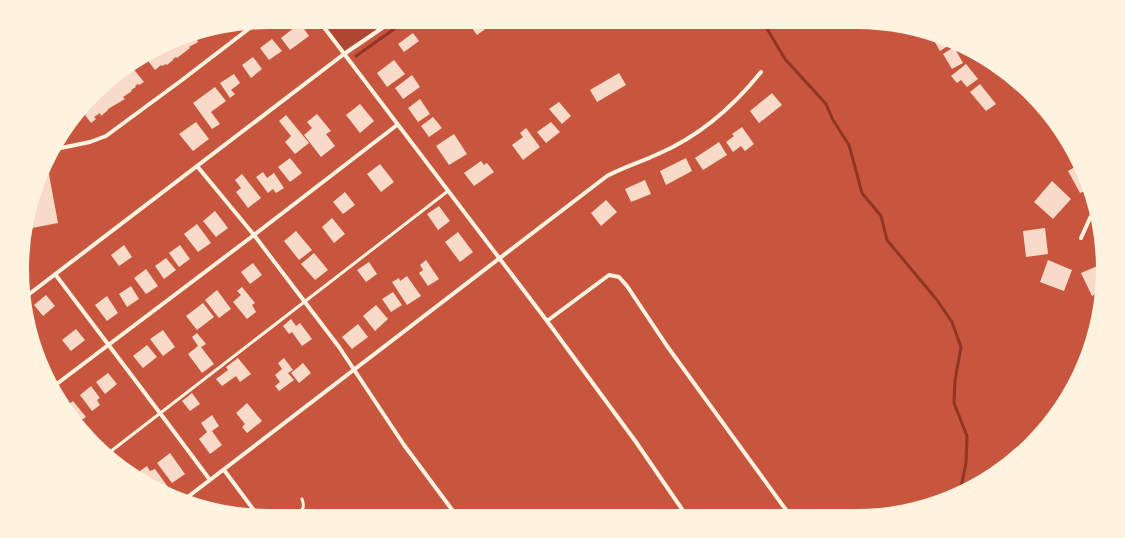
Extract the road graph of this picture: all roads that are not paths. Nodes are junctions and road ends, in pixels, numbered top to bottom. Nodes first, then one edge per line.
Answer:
1 (325, 29) edge
2 (381, 29) edge
3 (247, 30) edge
4 (344, 54) junction
5 (761, 72) dead end
6 (397, 125) junction
7 (62, 148) edge
8 (197, 166) junction
9 (448, 191) junction
10 (1090, 218) edge
11 (254, 235) junction
12 (1081, 238) dead end
13 (500, 258) junction
14 (56, 274) junction
15 (31, 293) edge
16 (306, 302) junction
17 (547, 321) junction
18 (108, 345) junction
19 (354, 370) junction
20 (58, 383) edge
21 (161, 414) junction
22 (112, 450) edge
23 (224, 470) junction
24 (210, 480) junction
25 (190, 495) edge
26 (302, 499) dead end
27 (252, 508) edge
28 (303, 509) edge
29 (452, 509) edge
30 (682, 509) edge
31 (785, 509) edge

1 - 4 street
2 - 4 street
3 - 7 street
4 - 6 street
4 - 8 street
5 - 13 street
6 - 9 street
6 - 11 street
8 - 11 street
8 - 14 street
9 - 13 street
9 - 16 lane
10 - 12 street
11 - 16 street
11 - 18 street
13 - 17 street
13 - 19 street
14 - 15 street
14 - 18 street
16 - 19 street
16 - 21 lane
17 - 30 street
17 - 31 street
18 - 20 street
18 - 21 street
19 - 23 street
19 - 29 street
21 - 22 lane
21 - 24 street
23 - 24 street
23 - 27 street
24 - 25 street
26 - 28 lane

